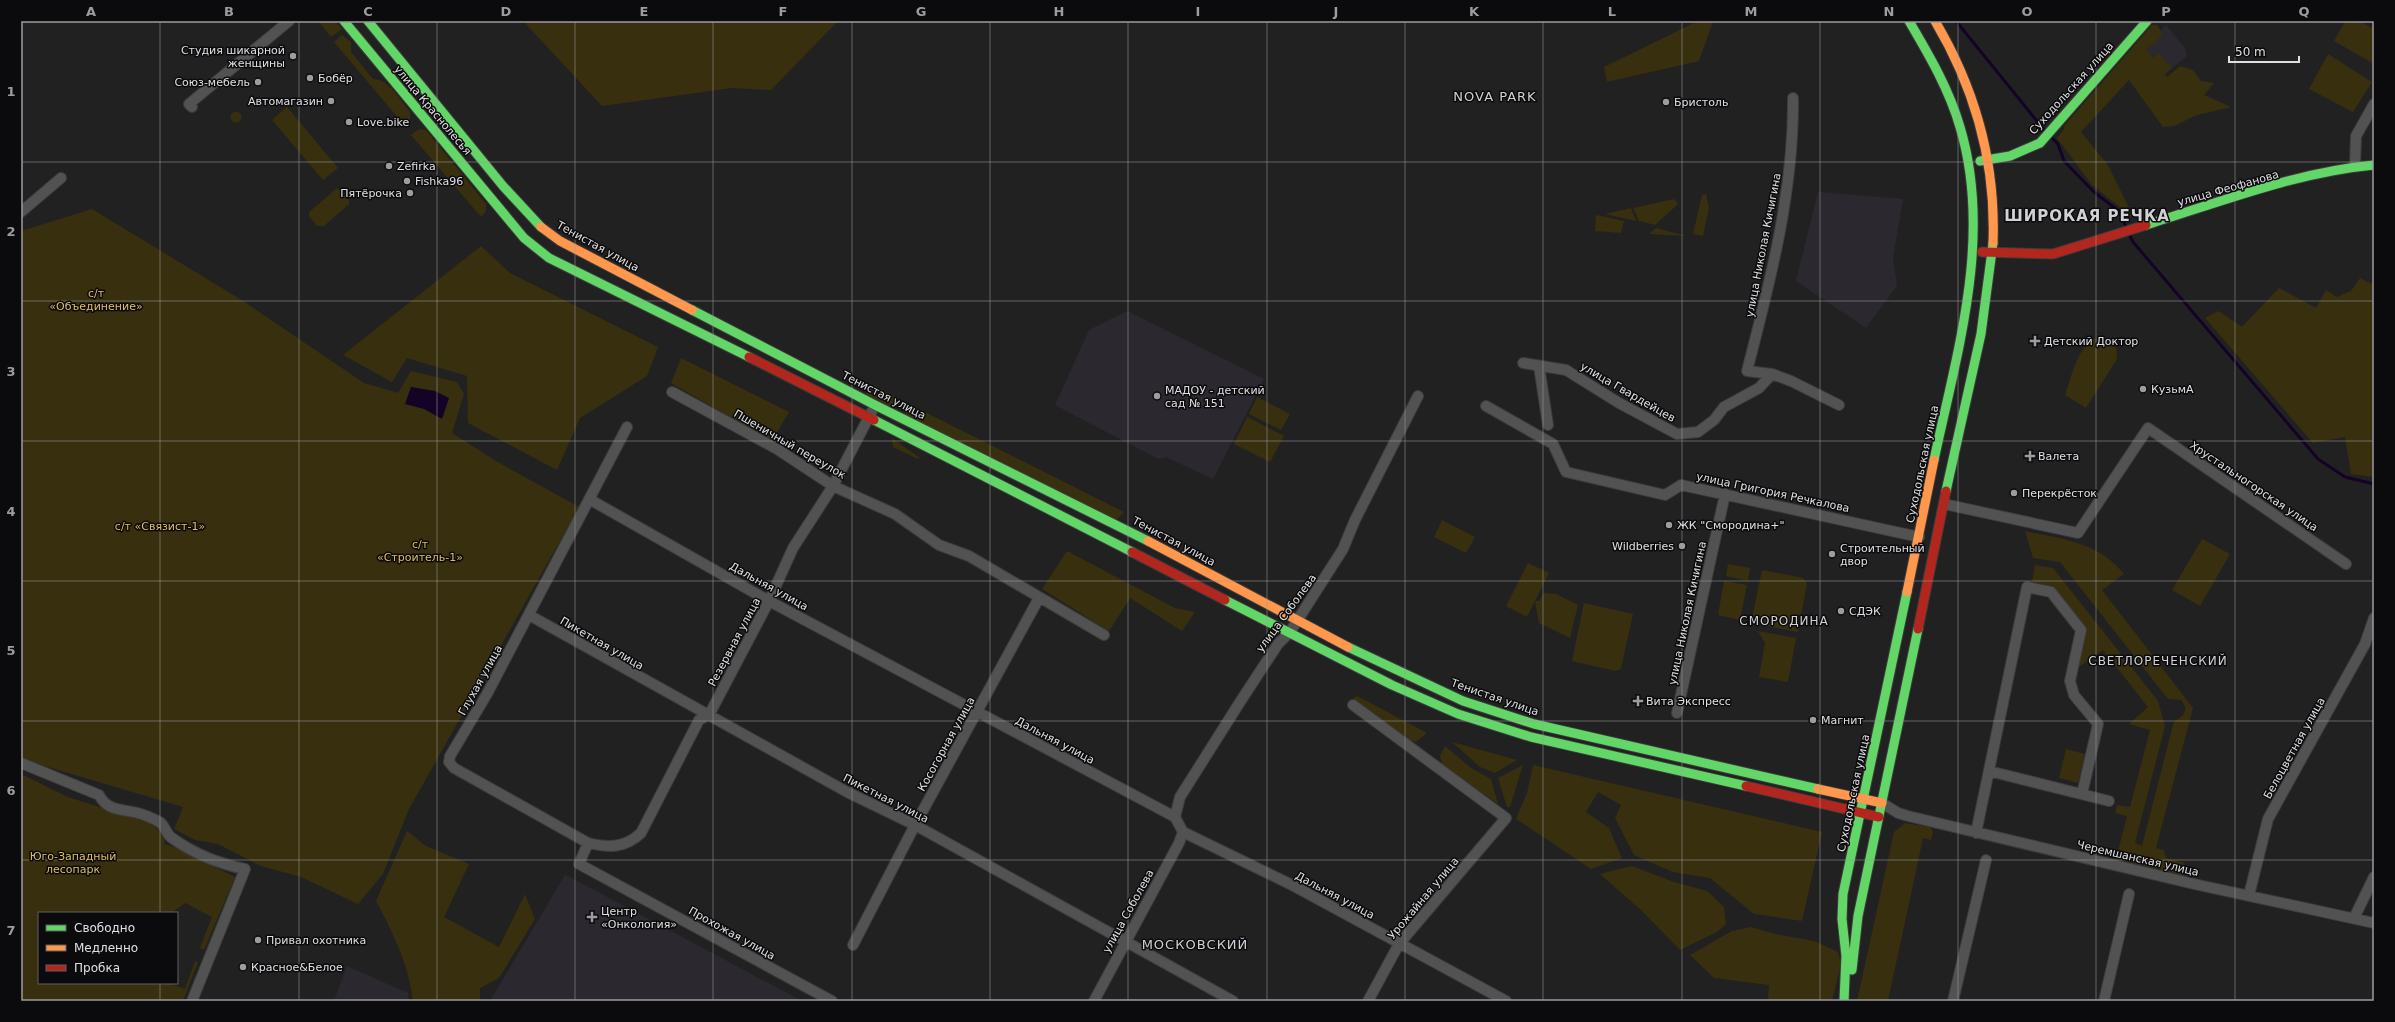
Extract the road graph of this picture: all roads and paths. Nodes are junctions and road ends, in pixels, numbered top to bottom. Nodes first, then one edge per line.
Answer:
1 (288, 21) edge
2 (344, 21) edge
3 (368, 21) edge
4 (1909, 21) edge
5 (1935, 21) edge
6 (2147, 21) edge
7 (1793, 98) dead end
8 (2374, 104) edge
9 (192, 108) dead end
10 (1988, 160) junction
11 (1970, 161) junction
12 (2374, 165) edge
13 (2355, 166) junction
14 (61, 178) dead end
15 (503, 186) joint
16 (21, 212) edge
17 (1974, 252) junction
18 (1991, 253) junction
19 (1523, 363) dead end
20 (1539, 366) junction
21 (1772, 374) junction
22 (672, 392) dead end
23 (1418, 396) dead end
24 (875, 404) junction
25 (1839, 405) dead end
26 (1486, 406) dead end
27 (869, 417) junction
28 (1548, 425) dead end
29 (627, 427) dead end
30 (833, 486) junction
31 (1725, 494) junction
32 (589, 499) junction
33 (1944, 504) junction
34 (1919, 536) junction
35 (2346, 564) dead end
36 (1039, 598) junction
37 (769, 601) junction
38 (529, 615) junction
39 (2374, 618) edge
40 (1297, 622) junction
41 (1290, 632) junction
42 (1104, 634) dead end
43 (2365, 644) junction
44 (2374, 649) edge
45 (1353, 705) dead end
46 (978, 713) junction
47 (1677, 713) dead end
48 (709, 715) junction
49 (21, 763) edge
50 (1989, 771) junction
51 (2082, 794) junction
52 (1865, 798) junction
53 (2109, 800) dead end
54 (1882, 803) junction
55 (1861, 813) junction
56 (1898, 813) junction
57 (1174, 817) junction
58 (1879, 817) junction
59 (914, 824) junction
60 (1183, 832) junction
61 (1976, 832) junction
62 (631, 842) joint
63 (588, 843) junction
64 (1986, 860) dead end
65 (2374, 876) edge
66 (2129, 894) dead end
67 (2249, 895) junction
68 (2354, 918) junction
69 (2374, 922) edge
70 (1126, 941) junction
71 (1399, 944) junction
72 (853, 945) dead end
73 (192, 1001) edge
74 (832, 1001) edge
75 (1094, 1001) edge
76 (1233, 1001) edge
77 (1368, 1001) edge
78 (1506, 1001) edge
79 (1844, 1001) edge
80 (1953, 1001) edge
81 (2104, 1001) edge

1 - 9 street
2 - 27 main road, улица Краснолесья
3 - 15 main road, улица Краснолесья
4 - 11 main road
5 - 10 main road
6 - 10 main road, Суходольская улица
7 - 21 street, улица Николая Кичигина
8 - 13 street
10 - 11 main road, Суходольская улица
10 - 18 main road
11 - 17 main road, Суходольская улица
12 - 13 main road, улица Феофанова
13 - 18 main road, улица Феофанова
14 - 16 street
15 - 24 main road, Тенистая улица
17 - 18 main road, улица Феофанова
17 - 34 main road, Суходольская улица
18 - 33 main road, Суходольская улица
19 - 20 street, улица Гвардейцев
20 - 21 street, улица Гвардейцев
20 - 28 street
21 - 25 street
22 - 30 street, Пшеничный переулок
23 - 40 street, улица Соболева
24 - 27 street, Резервная улица
24 - 40 main road, Тенистая улица
26 - 31 street, улица Григория Речкалова
27 - 30 street, Резервная улица
27 - 41 main road
29 - 32 street, Глухая улица
30 - 36 street, Пшеничный переулок
30 - 37 street, Резервная улица
31 - 34 street, улица Григория Речкалова
31 - 47 street, улица Николая Кичигина
32 - 37 street, Дальняя улица
32 - 38 street, Глухая улица
33 - 35 street, Хрустальногорская улица
33 - 54 main road, Суходольская улица
34 - 52 main road, Суходольская улица
36 - 42 street, Пшеничный переулок
36 - 46 street, Косогорная улица
37 - 46 street, Дальняя улица
37 - 48 street, Резервная улица
38 - 48 street, Пикетная улица
38 - 63 street, Глухая улица
39 - 43 street, Белоцветная улица
40 - 41 street, улица Соболева
40 - 52 main road, Тенистая улица
41 - 55 main road
41 - 57 street, улица Соболева
43 - 44 street
43 - 67 street, Белоцветная улица
45 - 71 street, Урожайная улица
46 - 57 street, Дальняя улица
46 - 59 street, Косогорная улица
48 - 59 street, Пикетная улица
48 - 62 street, Резервная улица
49 - 73 street
50 - 51 street
50 - 51 street
50 - 61 street
51 - 53 street
52 - 54 main road, Тенистая улица
52 - 55 main road, Суходольская улица
54 - 56 street, Черемшанская улица
54 - 58 main road, Суходольская улица
55 - 58 main road
55 - 79 main road, Суходольская улица
56 - 58 street, Черемшанская улица
56 - 61 street, Черемшанская улица
57 - 60 street
58 - 79 main road, Суходольская улица
59 - 70 street, Пикетная улица
59 - 72 street, Косогорная улица
60 - 70 street, улица Соболева
60 - 71 street, Дальняя улица
61 - 67 street, Черемшанская улица
62 - 63 street, Глухая улица
63 - 74 street, Прохожая улица
64 - 80 street
65 - 68 street
66 - 81 street
67 - 68 street, Черемшанская улица
68 - 69 street, Черемшанская улица
70 - 75 street, улица Соболева
70 - 76 street, Пикетная улица
71 - 77 street, Урожайная улица
71 - 78 street, Дальняя улица

